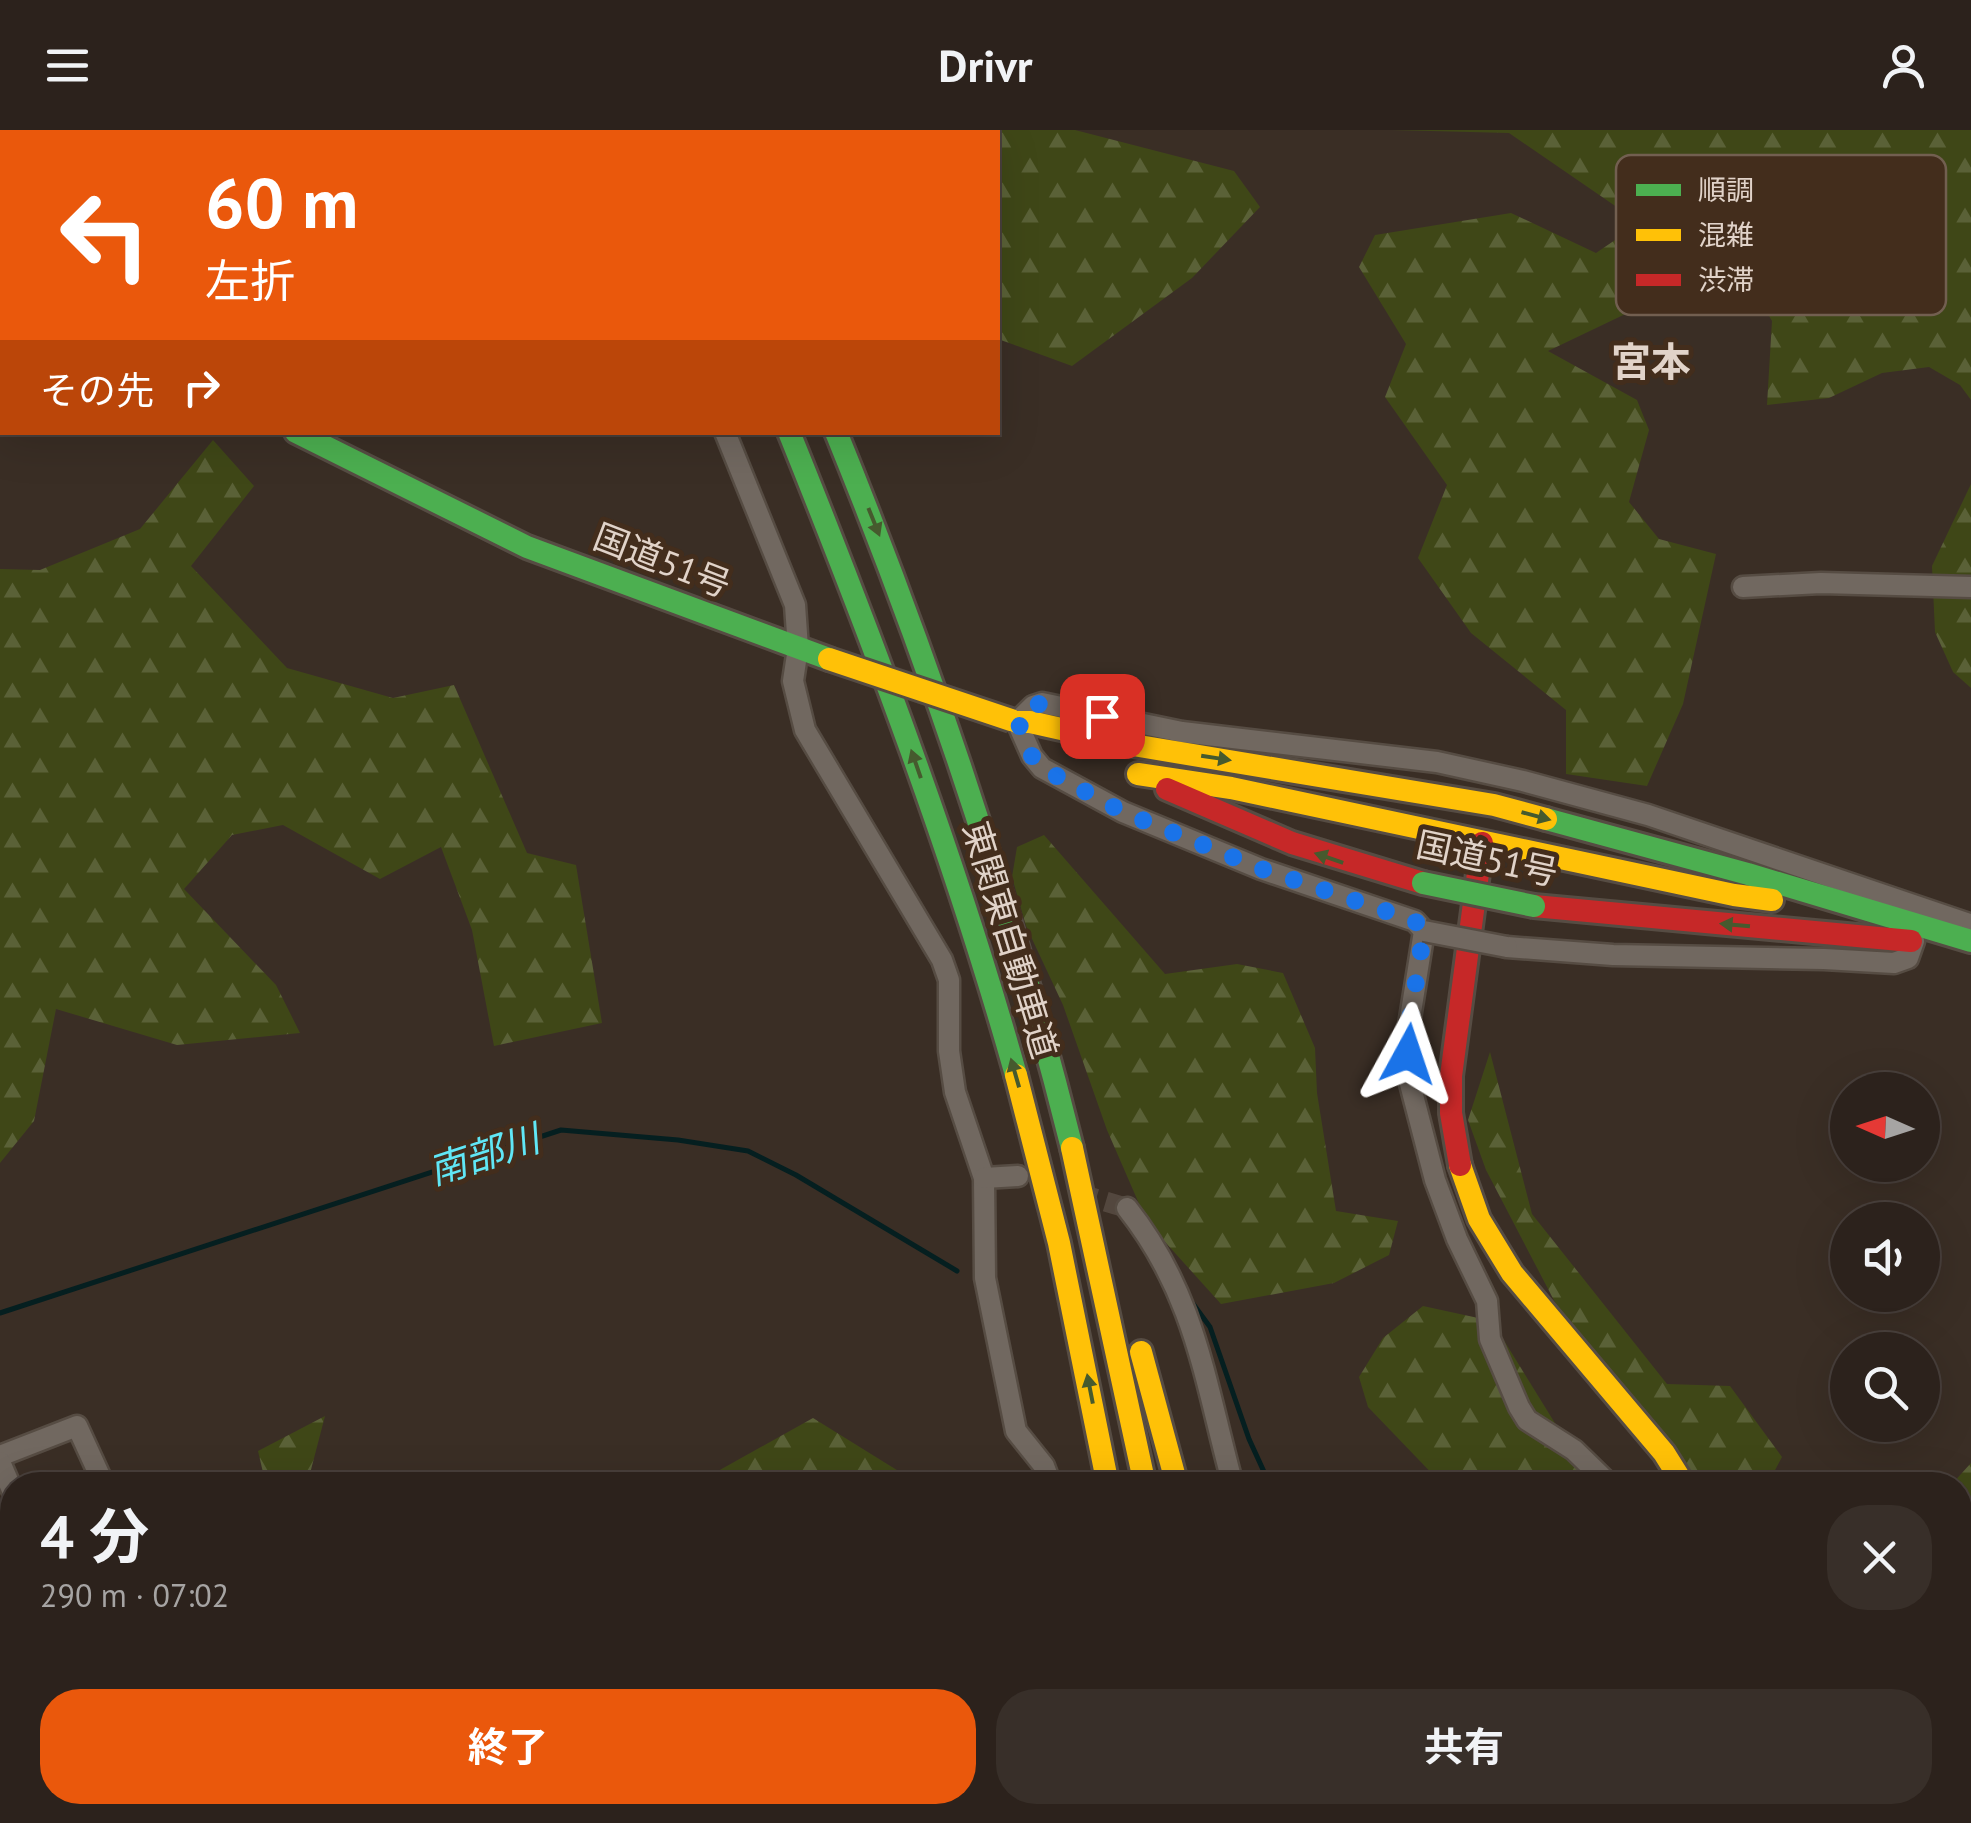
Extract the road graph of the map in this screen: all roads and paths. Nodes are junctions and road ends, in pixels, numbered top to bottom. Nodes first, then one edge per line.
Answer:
1 (302, 435) edge
2 (726, 435) edge
3 (791, 435) edge
4 (837, 435) edge
5 (1744, 587) dead end
6 (1971, 587) edge
7 (798, 648) junction
8 (1014, 721) junction
9 (1080, 733) junction
10 (1121, 768) junction
11 (1231, 788) junction
12 (1482, 843) junction
13 (1734, 895) junction
14 (1831, 900) junction
15 (1971, 925) edge
16 (1424, 931) junction
17 (1904, 940) junction
18 (1971, 941) edge
19 (1971, 951) edge
20 (1074, 1148) junction
21 (1018, 1176) dead end
22 (984, 1178) junction
23 (1128, 1208) tunnel mouth
24 (0, 1459) edge
25 (98, 1472) edge
26 (1046, 1472) edge
27 (1106, 1472) edge
28 (1142, 1472) edge
29 (1174, 1472) edge
30 (1230, 1472) edge
31 (1597, 1472) edge
32 (1676, 1472) edge

1 - 7 highway, 国道51号
2 - 7 street
27 -> 3 highway, 東関東自動車道
4 -> 20 highway, 東関東自動車道
5 - 6 street
7 - 8 highway, 国道51号, bridge
7 - 22 street
8 - 9 highway, 国道51号
8 - 10 highway, 国道51号
8 - 15 street
8 - 16 street
9 - 11 highway
9 -> 14 highway, 国道51号
10 - 11 highway
17 -> 10 highway, 国道51号, bridge
11 - 12 highway
12 - 13 highway
12 - 32 highway
13 - 14 highway
13 - 17 highway
14 - 18 highway, 国道51号
16 - 17 street, bridge
16 - 31 street
17 - 19 highway, 国道51号
20 - 28 highway, 東関東自動車道
20 - 29 highway
21 - 22 street
22 - 26 street
23 - 30 street
24 - 25 street

